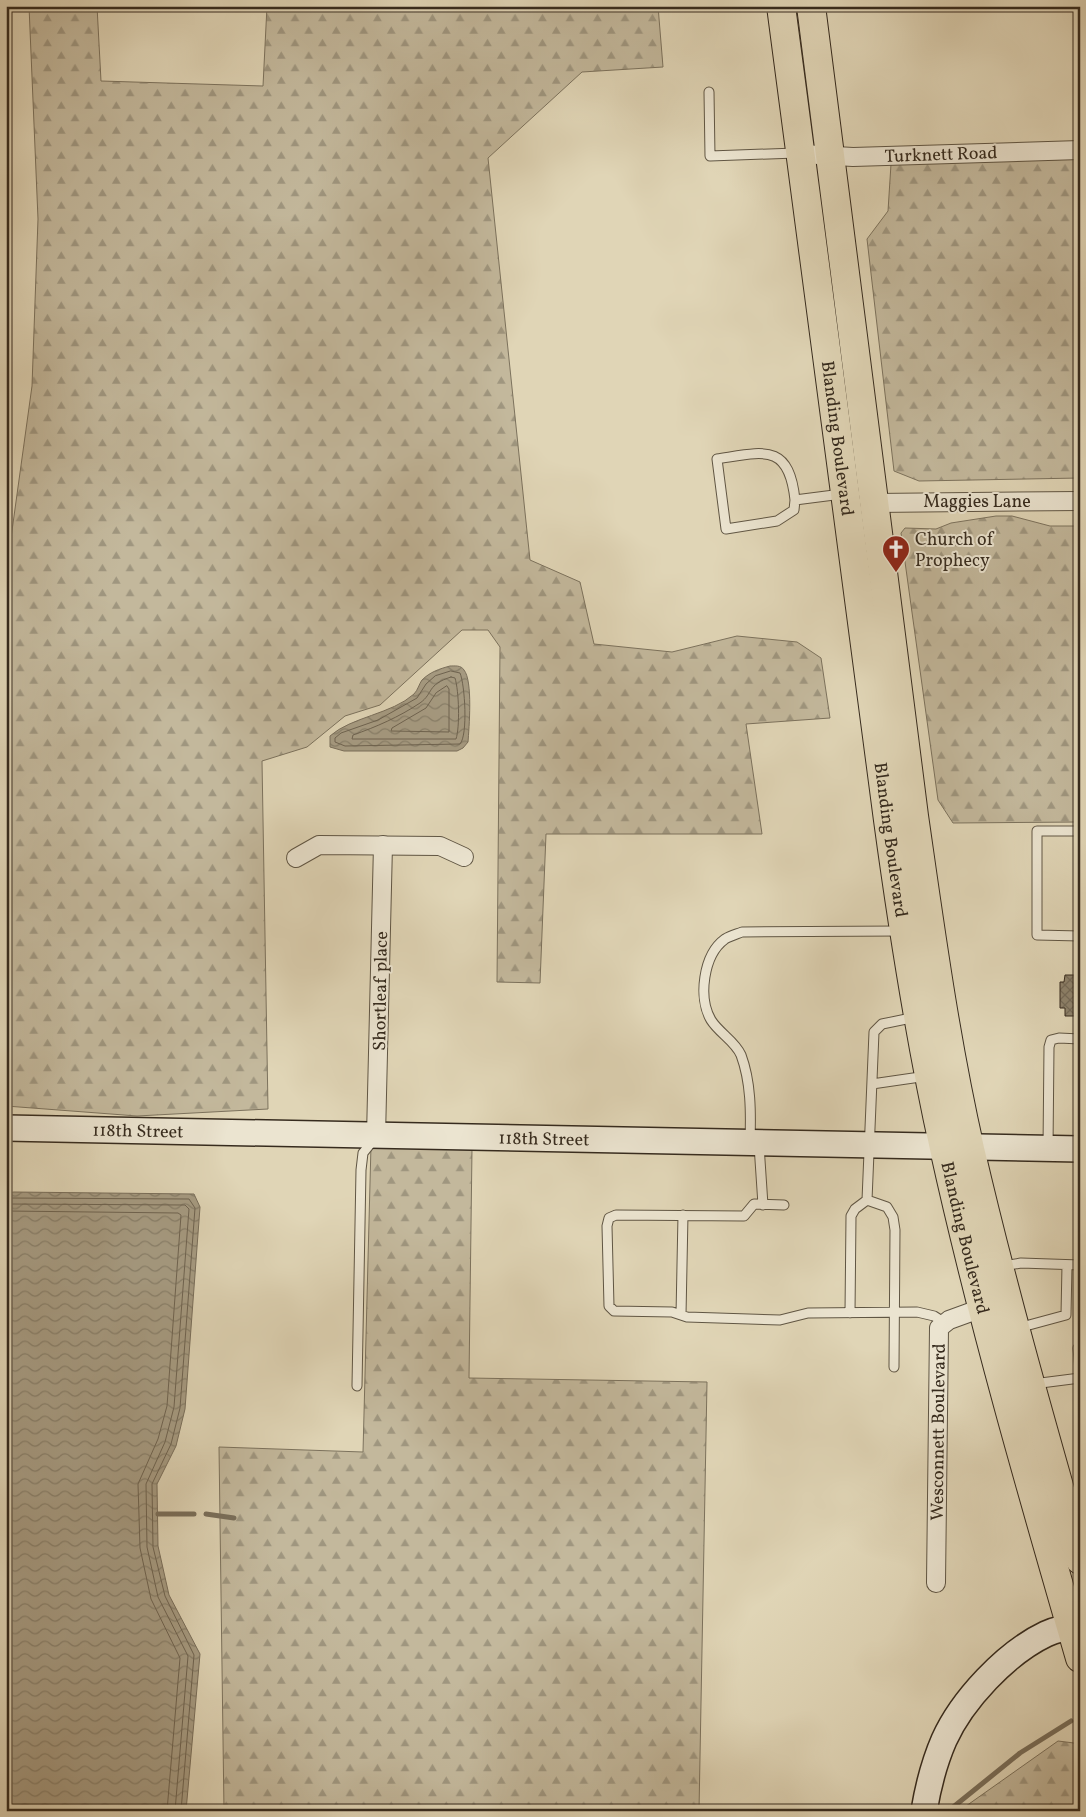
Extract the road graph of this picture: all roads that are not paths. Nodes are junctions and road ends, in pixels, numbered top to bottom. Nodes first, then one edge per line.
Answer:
1 (781, 6) edge
2 (811, 6) edge
3 (709, 92) dead end
4 (1080, 150) edge
5 (802, 154) junction
6 (829, 156) junction
7 (836, 427) junction
8 (845, 494) junction
9 (795, 500) junction
10 (1080, 501) edge
11 (875, 502) junction
12 (882, 567) junction
13 (901, 818) junction
14 (1080, 831) edge
15 (383, 845) junction
16 (464, 857) dead end
17 (296, 858) dead end
18 (903, 931) junction
19 (1080, 936) edge
20 (918, 1017) junction
21 (1080, 1038) edge
22 (930, 1076) junction
23 (872, 1084) junction
24 (6, 1128) edge
25 (376, 1136) junction
26 (755, 1144) junction
27 (869, 1146) junction
28 (957, 1147) junction
29 (1048, 1148) junction
30 (1080, 1149) edge
31 (867, 1200) junction
32 (763, 1205) junction
33 (784, 1205) dead end
34 (683, 1215) junction
35 (1067, 1265) junction
36 (1080, 1265) edge
37 (999, 1267) junction
38 (982, 1308) junction
39 (895, 1312) junction
40 (850, 1313) junction
41 (681, 1315) junction
42 (945, 1323) junction
43 (1015, 1329) junction
44 (1080, 1348) edge
45 (894, 1367) dead end
46 (1080, 1371) edge
47 (1080, 1378) edge
48 (1029, 1384) junction
49 (357, 1386) dead end
50 (1004, 1391) junction
51 (1072, 1497) edge
52 (1079, 1556) edge
53 (936, 1583) dead end
54 (1075, 1626) edge
55 (1080, 1658) edge
56 (924, 1811) edge

1 - 5 main road, Blanding Boulevard
2 - 6 main road, Blanding Boulevard
3 - 5 lane
4 - 6 street, Turknett Road
5 - 6 street, Turknett Road
5 - 7 main road, Blanding Boulevard
6 - 11 main road, Blanding Boulevard
7 - 8 main road, Blanding Boulevard
7 - 11 main road
8 - 9 lane
8 - 12 main road
8 - 13 main road, Blanding Boulevard
9 - 9 lane
10 - 11 street, Maggies Lane
11 - 12 main road, Blanding Boulevard
12 - 13 main road, Blanding Boulevard
13 - 18 main road, Blanding Boulevard
13 - 28 main road, Blanding Boulevard
14 - 19 lane
15 - 16 street
15 - 17 street
15 - 25 street, Shortleaf place
18 - 20 main road, Blanding Boulevard
18 - 26 lane
20 - 22 main road, Blanding Boulevard
20 - 23 lane
21 - 29 lane
22 - 23 lane
22 - 28 main road, Blanding Boulevard
23 - 27 lane
24 - 25 street, 118th Street
25 - 26 street, 118th Street
25 - 49 lane
26 - 27 street, 118th Street
26 - 32 lane
27 - 28 street, 118th Street
27 - 31 lane
28 - 29 street, 118th Street
28 - 37 main road, Blanding Boulevard
28 - 38 main road, Blanding Boulevard
29 - 30 street, 118th Street
31 - 39 lane
31 - 40 lane
32 - 33 lane
32 - 34 lane
34 - 41 lane
34 - 41 lane
35 - 36 lane
35 - 37 lane
35 - 43 lane
37 - 43 main road, Blanding Boulevard
38 - 42 street, Wesconnett Boulevard
38 - 50 main road, Blanding Boulevard
39 - 40 lane
39 - 42 lane
39 - 45 lane
40 - 41 lane
42 - 53 street, Wesconnett Boulevard
43 - 48 main road, Blanding Boulevard
44 - 46 lane
47 - 48 lane
48 - 50 street
48 - 51 main road, Blanding Boulevard
50 - 54 main road, Blanding Boulevard
51 - 52 main road, Blanding Boulevard
54 - 55 main road, Blanding Boulevard
54 - 56 street

